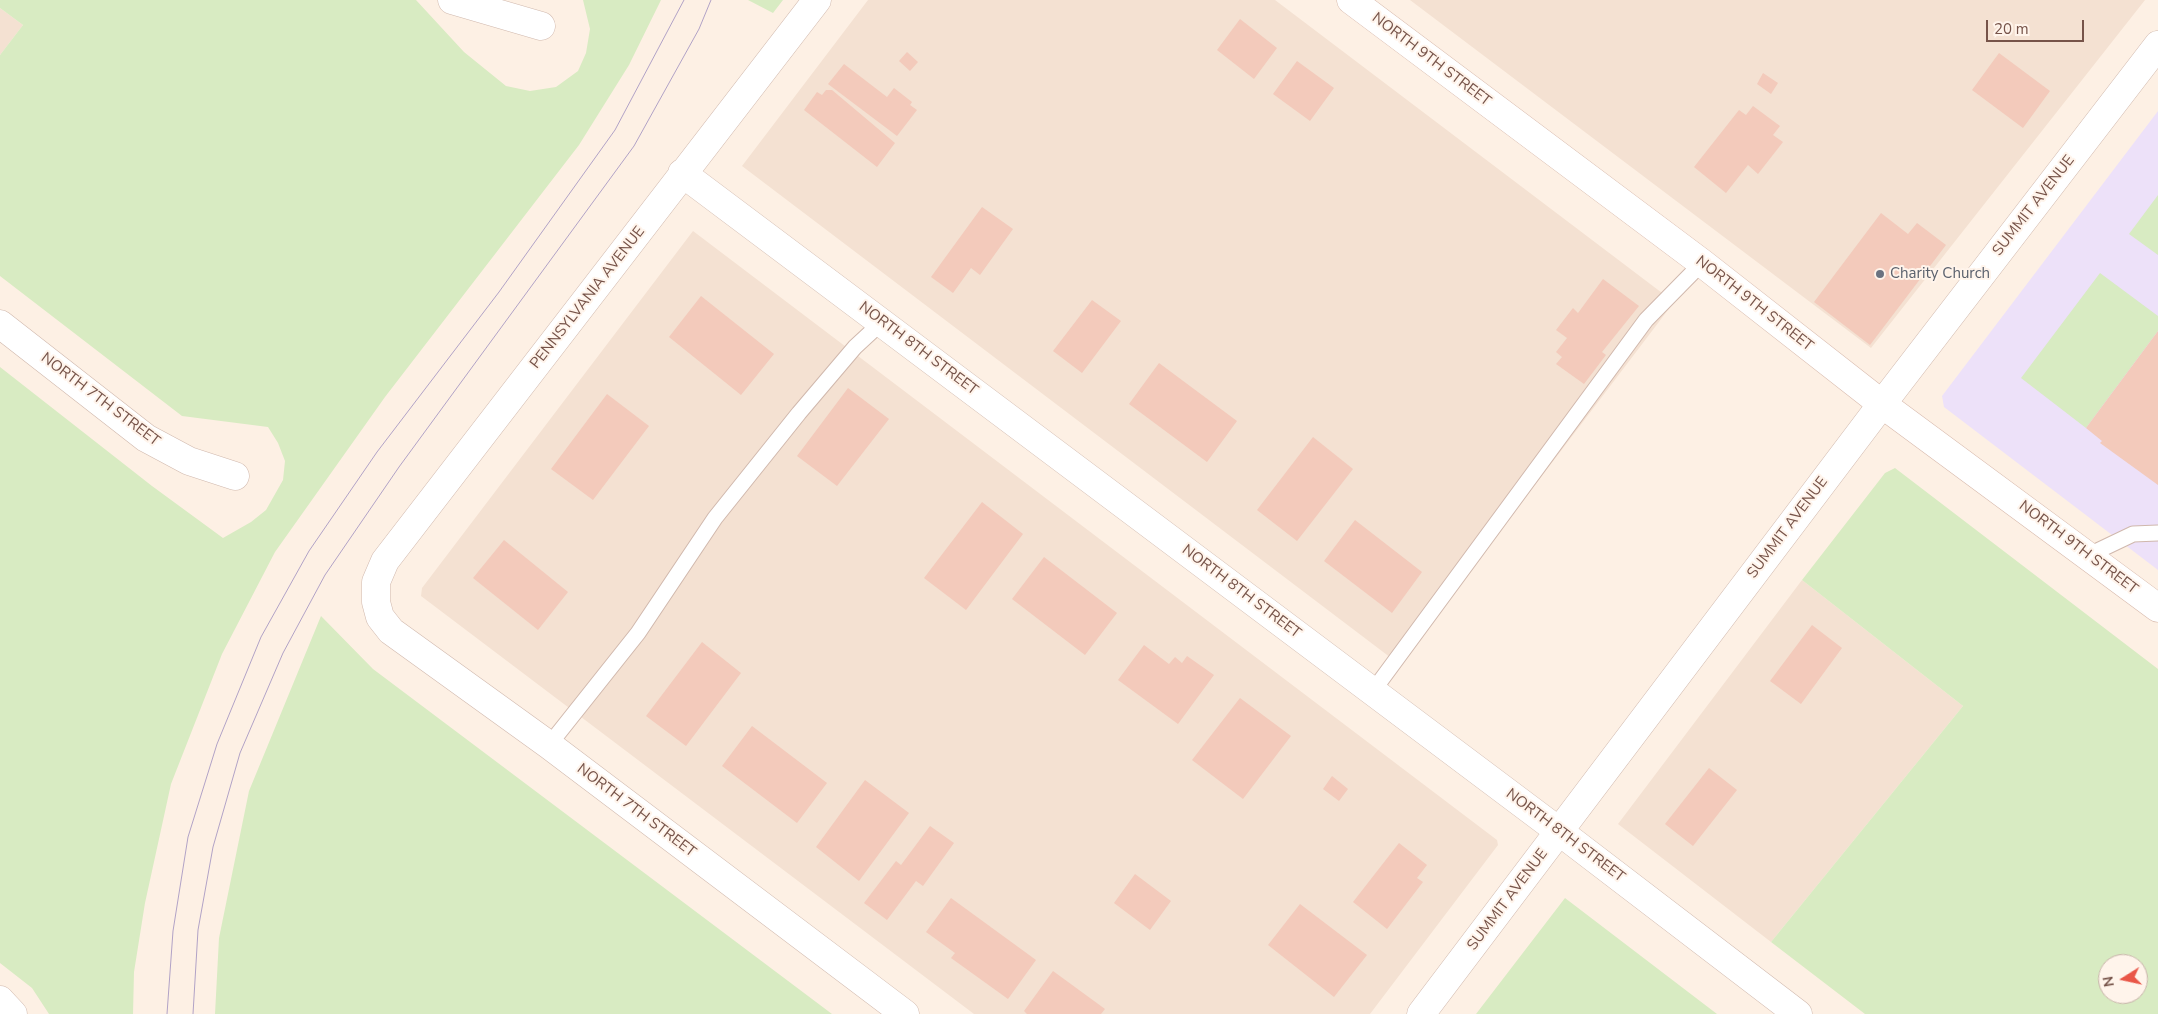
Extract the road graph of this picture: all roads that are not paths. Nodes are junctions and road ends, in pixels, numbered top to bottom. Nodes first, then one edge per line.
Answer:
1 (452, 0) edge
2 (817, 0) edge
3 (1351, 0) edge
4 (541, 26) dead end
5 (2158, 45) edge
6 (682, 173) junction
7 (1702, 263) junction
8 (882, 322) junction
9 (0, 324) edge
10 (1882, 404) junction
11 (234, 476) dead end
12 (2158, 533) edge
13 (2089, 556) junction
14 (376, 602) joint
15 (2158, 608) edge
16 (1373, 691) junction
17 (549, 745) junction
18 (1560, 832) junction
19 (0, 1000) edge
20 (13, 1014) edge
21 (905, 1014) edge
22 (1421, 1014) edge
23 (1798, 1014) edge

1 - 4 street
2 - 6 street, PENNSYLVANIA AVENUE
3 - 7 street, NORTH 9TH STREET
5 - 10 street, SUMMIT AVENUE
6 - 8 street, NORTH 8TH STREET
6 - 14 street, PENNSYLVANIA AVENUE
7 - 10 street, NORTH 9TH STREET
7 - 16 lane
8 - 16 street, NORTH 8TH STREET
8 - 17 lane
9 - 11 street, NORTH 7TH STREET
10 - 13 street, NORTH 9TH STREET
10 - 18 street, SUMMIT AVENUE
12 - 13 lane
13 - 15 street, NORTH 9TH STREET
14 - 17 street, NORTH 7TH STREET
16 - 18 street, NORTH 8TH STREET
17 - 21 street, NORTH 7TH STREET
18 - 22 street, SUMMIT AVENUE
18 - 23 street, NORTH 8TH STREET
19 - 20 street

